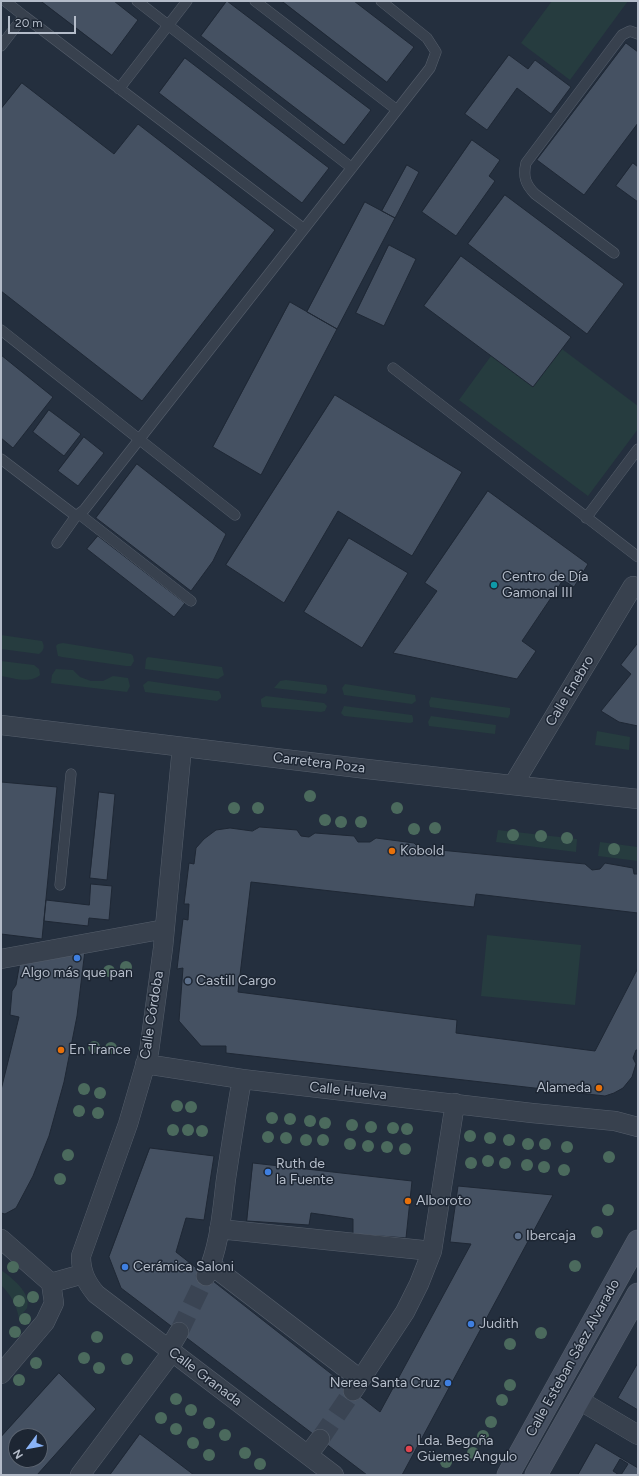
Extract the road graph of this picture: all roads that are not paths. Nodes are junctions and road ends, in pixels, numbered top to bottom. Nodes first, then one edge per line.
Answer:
1 (5, 1) edge
2 (138, 1) edge
3 (187, 1) edge
4 (255, 1) edge
5 (380, 1) edge
6 (24, 16) junction
7 (168, 25) junction
8 (638, 34) edge
9 (1, 46) edge
10 (119, 89) junction
11 (397, 110) junction
12 (352, 168) junction
13 (304, 229) junction
14 (614, 253) dead end
15 (1, 330) edge
16 (393, 368) dead end
17 (140, 440) junction
18 (638, 449) edge
19 (1, 459) edge
20 (77, 515) junction
21 (234, 515) dead end
22 (586, 518) junction
23 (57, 543) dead end
24 (638, 557) edge
25 (634, 590) edge
26 (191, 601) dead end
27 (1, 725) edge
28 (182, 747) junction
29 (70, 774) dead end
30 (513, 785) junction
31 (638, 799) edge
32 (60, 885) dead end
33 (165, 929) junction
34 (1, 959) edge
35 (145, 1064) junction
36 (242, 1079) junction
37 (455, 1103) junction
38 (638, 1127) edge
39 (219, 1229) junction
40 (1, 1239) edge
41 (638, 1240) edge
42 (432, 1251) junction
43 (83, 1274) junction
44 (50, 1283) junction
45 (638, 1294) edge
46 (179, 1332) tunnel mouth
47 (170, 1350) junction
48 (1, 1374) edge
49 (579, 1400) junction
50 (638, 1435) edge
51 (320, 1439) tunnel mouth
52 (308, 1456) junction
53 (84, 1474) edge
54 (334, 1475) edge
55 (508, 1475) edge
56 (536, 1475) edge

1 - 6 lane
2 - 7 lane
3 - 7 lane
4 - 11 lane
5 - 11 lane
6 - 9 lane
6 - 10 lane
7 - 10 lane
7 - 12 lane
8 - 14 lane
10 - 13 lane
11 - 12 lane
12 - 13 lane
13 - 17 lane
15 - 17 lane
16 - 22 lane
17 - 20 lane
17 - 21 lane
18 - 22 lane
19 - 20 lane
20 - 23 lane
20 - 26 lane
22 - 24 lane
25 - 30 street, Calle Enebro
27 - 28 street, Carretera Poza
28 - 30 street, Carretera Poza
28 - 33 street, Calle Córdoba
29 - 32 lane
30 - 31 street, Carretera Poza
33 - 34 street
33 - 35 street, Calle Córdoba
35 - 36 street, Calle Huelva
35 - 43 street, Calle Córdoba
36 - 37 street, Calle Huelva
36 - 39 street
37 - 38 street, Calle Huelva
37 - 42 street
39 - 42 street
39 - 42 street
40 - 44 street
41 - 55 main road, Calle Esteban Sáez Alvarado
43 - 44 street
43 - 47 street, Calle Granada
44 - 48 street
45 - 49 main road, Calle Esteban Sáez Alvarado
46 - 47 street
47 - 52 street, Calle Granada
47 - 53 street
49 - 50 street
49 - 56 main road, Calle Esteban Sáez Alvarado
51 - 52 street
52 - 54 street, Calle Granada

